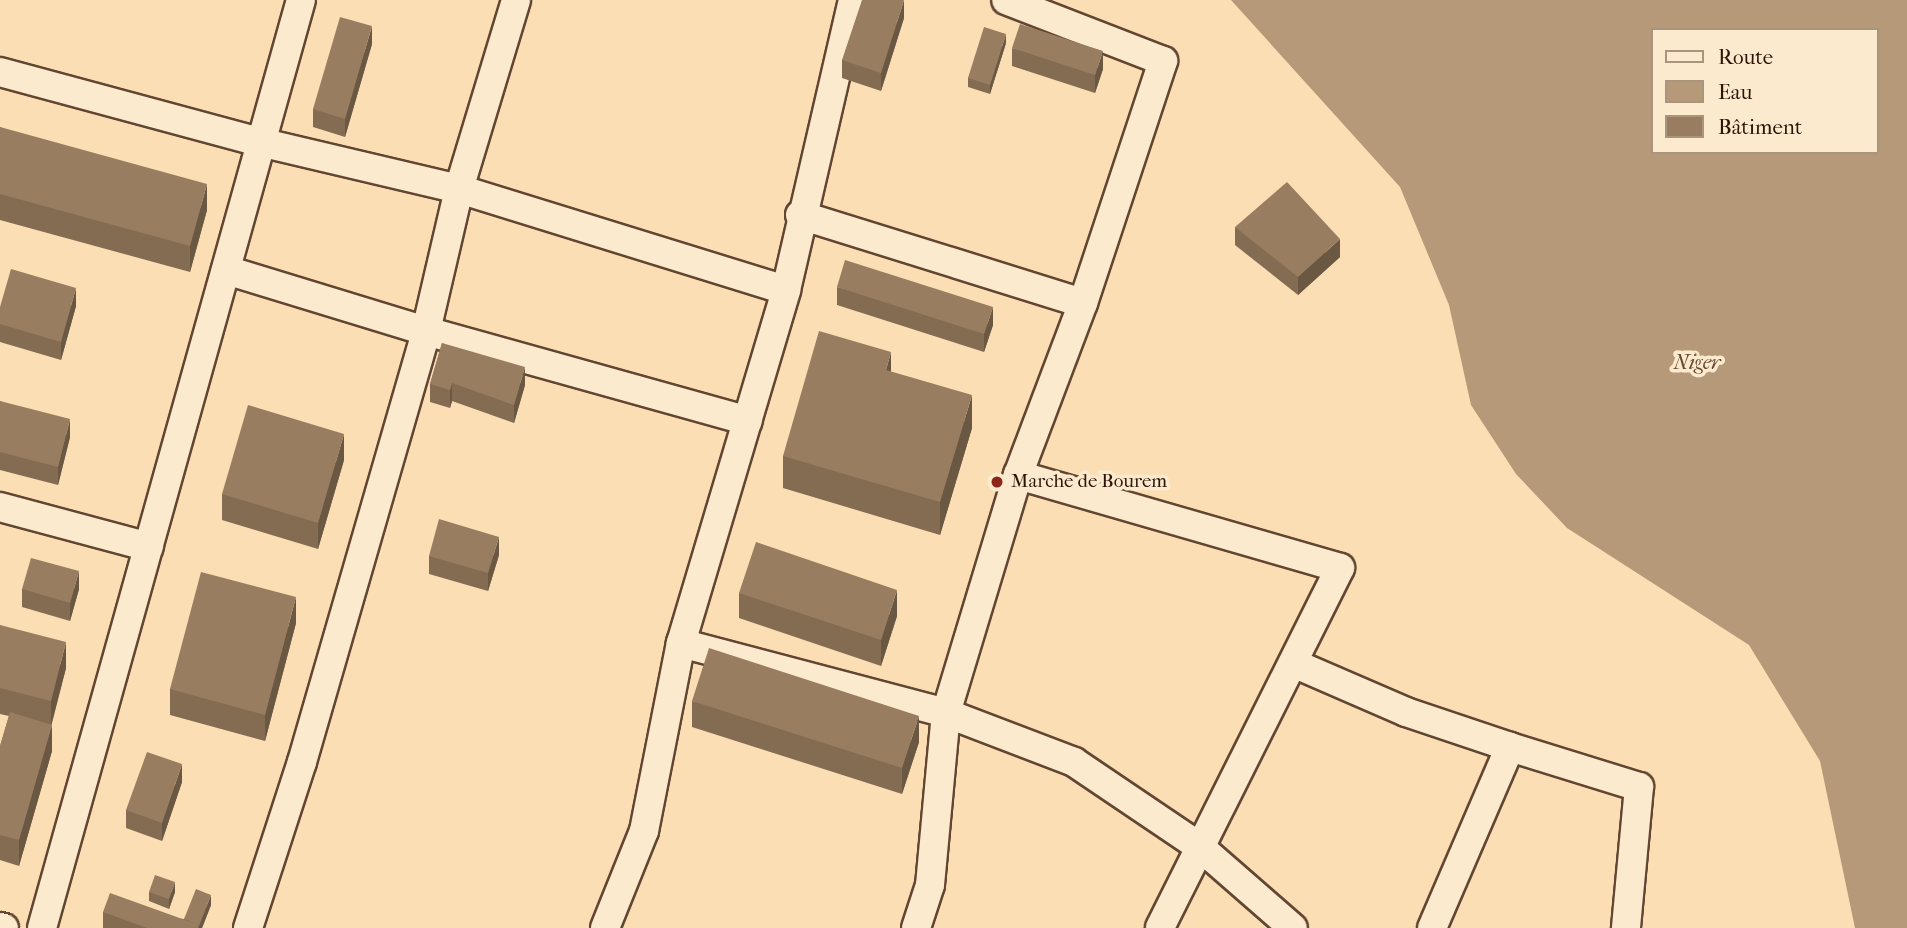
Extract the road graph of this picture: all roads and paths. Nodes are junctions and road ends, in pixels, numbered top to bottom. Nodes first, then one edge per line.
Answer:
1 (301, 0) edge
2 (516, 0) edge
3 (853, 0) edge
4 (1006, 0) edge
5 (0, 72) edge
6 (260, 142) junction
7 (459, 189) junction
8 (800, 215) junction
9 (226, 270) junction
10 (786, 290) junction
11 (1083, 303) junction
12 (426, 331) junction
13 (748, 421) junction
14 (1018, 475) junction
15 (0, 507) edge
16 (149, 547) junction
17 (681, 643) junction
18 (1293, 663) junction
19 (946, 713) junction
20 (1510, 747) junction
21 (1200, 847) junction
22 (42, 928) edge
23 (248, 928) edge
24 (605, 928) edge
25 (916, 928) edge
26 (1160, 928) edge
27 (1293, 928) edge
28 (1432, 928) edge
29 (1626, 928) edge

1 - 6 street
2 - 7 street
3 - 8 street
4 - 11 street
5 - 6 street
6 - 7 street
6 - 9 street
7 - 10 street
7 - 12 street
8 - 10 street
8 - 11 street
9 - 12 street
9 - 16 street
10 - 13 street
11 - 14 street
12 - 13 street
12 - 23 street
13 - 17 street
14 - 18 street
14 - 19 street
15 - 16 street
16 - 22 street
17 - 19 street
17 - 24 street
18 - 20 street
18 - 21 street
19 - 21 street
19 - 25 street
20 - 28 street
20 - 29 street
21 - 26 street
21 - 27 street

